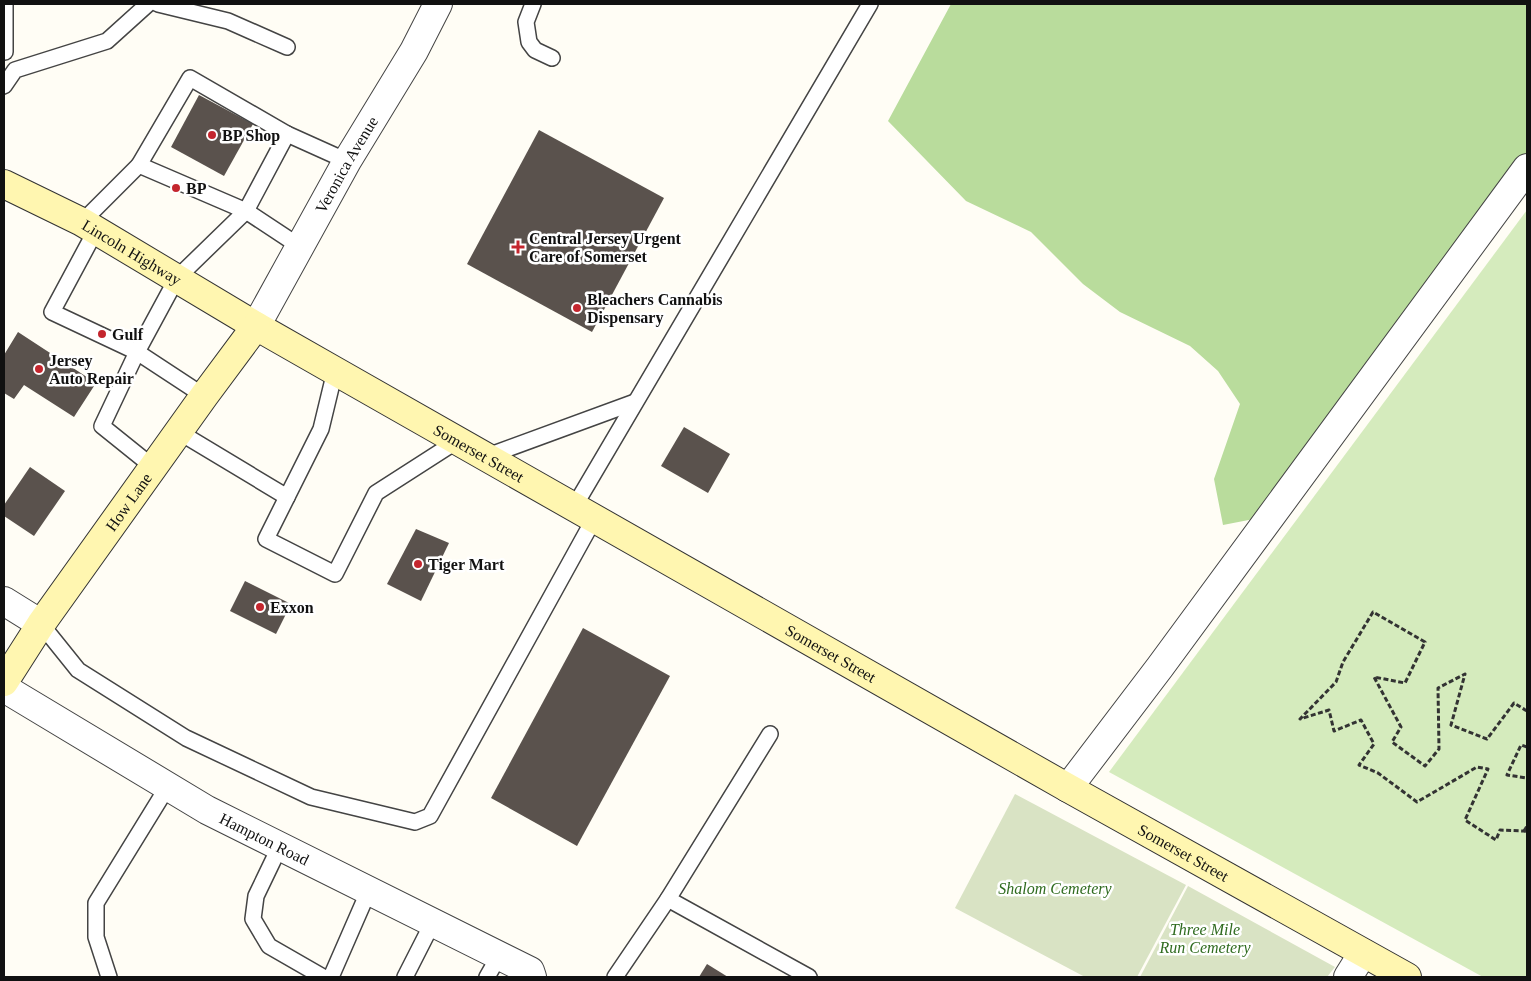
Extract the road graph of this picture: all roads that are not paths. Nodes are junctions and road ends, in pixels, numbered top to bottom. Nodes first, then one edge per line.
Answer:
1 (4, 4) edge
2 (148, 4) edge
3 (158, 4) edge
4 (438, 4) edge
5 (533, 4) edge
6 (870, 4) edge
7 (287, 47) dead end
8 (4, 52) edge
9 (552, 58) dead end
10 (15, 70) junction
11 (4, 86) edge
12 (287, 134) junction
13 (347, 161) junction
14 (139, 165) junction
15 (1527, 168) edge
16 (4, 184) edge
17 (246, 211) junction
18 (89, 226) junction
19 (299, 246) junction
20 (177, 278) junction
21 (256, 326) junction
22 (137, 352) junction
23 (335, 371) junction
24 (204, 396) junction
25 (635, 402) junction
26 (179, 432) junction
27 (457, 441) junction
28 (485, 457) junction
29 (154, 467) junction
30 (287, 497) junction
31 (584, 513) junction
32 (4, 601) edge
33 (41, 624) junction
34 (4, 682) edge
35 (4, 688) edge
36 (770, 734) dead end
37 (168, 786) junction
38 (1068, 788) junction
39 (280, 846) junction
40 (369, 890) junction
41 (668, 899) junction
42 (433, 922) junction
43 (1363, 953) junction
44 (493, 966) edge
45 (109, 977) edge
46 (323, 977) edge
47 (331, 977) edge
48 (405, 977) edge
49 (532, 977) edge
50 (615, 977) edge
51 (809, 977) edge
52 (1348, 977) edge
53 (1407, 977) edge

1 - 8 lane
2 - 10 lane
3 - 7 lane
4 - 13 street, Veronica Avenue
5 - 9 lane
6 - 25 lane
8 - 10 lane
10 - 11 lane
12 - 13 lane
12 - 14 lane
12 - 17 lane
13 - 19 street, Veronica Avenue
14 - 17 lane
14 - 18 lane
15 - 38 street
16 - 18 main road, Lincoln Highway
17 - 19 lane
17 - 20 lane
18 - 20 main road, Lincoln Highway
18 - 22 lane
19 - 21 street, Veronica Avenue
20 - 21 main road, Lincoln Highway
20 - 22 lane
21 - 23 main road, Somerset Street
21 - 24 main road, How Lane
22 - 24 lane
22 - 29 lane
23 - 27 main road, Somerset Street
23 - 30 lane
24 - 26 main road, How Lane
25 - 28 lane
25 - 31 lane
26 - 29 main road, How Lane
26 - 30 lane
27 - 28 main road, Somerset Street
27 - 30 lane
28 - 31 main road, Somerset Street
29 - 33 main road, How Lane
31 - 33 lane
31 - 38 main road, Somerset Street
32 - 33 street
33 - 34 main road, How Lane
35 - 37 street, Hampton Road
36 - 41 lane
37 - 39 street, Hampton Road
37 - 45 lane
38 - 43 main road, Somerset Street
39 - 40 street, Hampton Road
39 - 46 lane
40 - 42 street, Hampton Road
40 - 47 lane
41 - 50 lane
41 - 51 lane
42 - 44 street, Hampton Road
42 - 48 lane
43 - 52 street
43 - 53 main road, Somerset Street
44 - 49 street, Hampton Road

